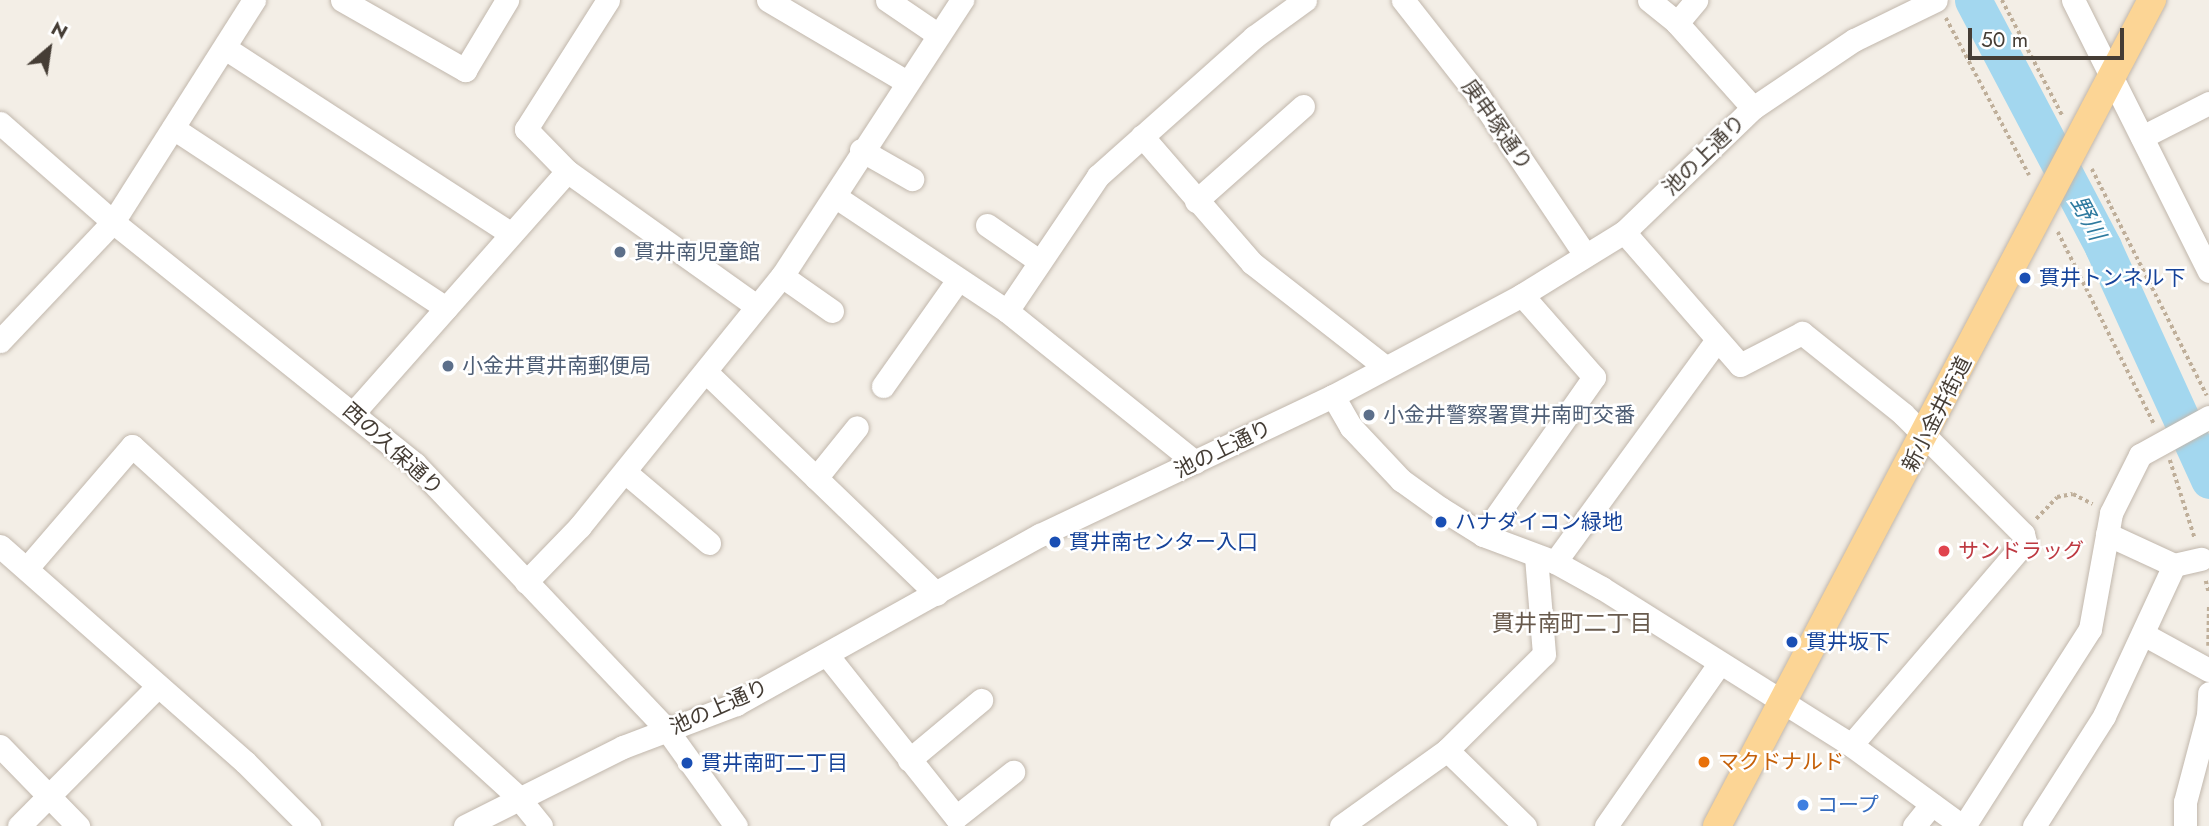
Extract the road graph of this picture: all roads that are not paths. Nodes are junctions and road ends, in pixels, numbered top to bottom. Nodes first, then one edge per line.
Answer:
1 (254, 0) edge
2 (342, 0) edge
3 (508, 0) edge
4 (608, 0) edge
5 (768, 0) edge
6 (887, 0) edge
7 (962, 0) edge
8 (1305, 0) edge
9 (1403, 0) edge
10 (1649, 0) edge
11 (1696, 0) edge
12 (2073, 0) edge
13 (2152, 0) edge
14 (1940, 6) edge
15 (1676, 23) junction
16 (937, 34) junction
17 (225, 48) junction
18 (2113, 80) junction
19 (905, 81) junction
20 (2209, 103) edge
21 (1303, 106) dead end
22 (1753, 108) junction
23 (0, 123) edge
24 (173, 128) junction
25 (1142, 136) junction
26 (2142, 136) junction
27 (861, 150) junction
28 (567, 171) junction
29 (912, 179) dead end
30 (836, 197) junction
31 (1196, 201) junction
32 (113, 222) junction
33 (988, 225) dead end
34 (1624, 232) junction
35 (511, 234) junction
36 (1585, 255) junction
37 (1039, 261) junction
38 (2209, 269) edge
39 (782, 276) junction
40 (957, 281) junction
41 (1522, 295) junction
42 (756, 306) junction
43 (446, 308) junction
44 (1007, 310) junction
45 (832, 311) dead end
46 (0, 341) edge
47 (1716, 341) junction
48 (1385, 367) junction
49 (706, 372) junction
50 (883, 386) dead end
51 (1333, 396) junction
52 (355, 411) junction
53 (2209, 417) edge
54 (857, 427) dead end
55 (1926, 436) junction
56 (1195, 462) junction
57 (625, 472) junction
58 (816, 478) junction
59 (2109, 524) junction
60 (1483, 535) junction
61 (709, 543) dead end
62 (0, 546) edge
63 (2201, 559) road end
64 (1546, 560) junction
65 (2174, 565) junction
66 (27, 568) junction
67 (526, 582) junction
68 (937, 594) junction
69 (2145, 635) junction
70 (827, 655) junction
71 (1719, 664) junction
72 (2209, 670) edge
73 (157, 687) junction
74 (2209, 693) edge
75 (981, 701) dead end
76 (1783, 704) junction
77 (667, 730) junction
78 (1851, 745) junction
79 (0, 746) edge
80 (1447, 750) junction
81 (909, 760) junction
82 (1013, 772) dead end
83 (48, 796) junction
84 (517, 796) junction
85 (1932, 804) junction
86 (1609, 825) edge
87 (19, 826) edge
88 (78, 826) edge
89 (309, 826) edge
90 (465, 826) edge
91 (541, 826) edge
92 (736, 826) edge
93 (1341, 826) edge
94 (1525, 826) edge
95 (1717, 826) edge
96 (1914, 826) edge
97 (1963, 826) edge
98 (2034, 826) edge
99 (2185, 826) edge

1 - 17 street
2 - 3 street
4 - 28 street
5 - 19 street
6 - 16 street
7 - 16 street
8 - 25 street
9 - 36 street, 庚申塚通り
10 - 15 street
11 - 15 street
12 - 18 street
13 - 18 main road, 新小金井街道
14 - 22 street, 池の上通り
15 - 22 street
16 - 19 street
17 - 24 street
17 - 35 street
18 - 26 street
18 - 55 main road, 新小金井街道
19 - 27 street
20 - 26 street
21 - 31 street
22 - 34 street, 池の上通り
23 - 32 street, 西の久保通り
24 - 32 street
24 - 43 street
25 - 31 street
25 - 37 street
26 - 38 street
27 - 29 street
27 - 30 street
28 - 35 street
28 - 42 street
30 - 39 street
30 - 40 street
31 - 48 street
32 - 46 street
32 - 52 street, 西の久保通り
33 - 37 street
34 - 36 street, 池の上通り
34 - 47 street
35 - 43 street
36 - 41 street, 池の上通り
37 - 44 street
39 - 42 street
39 - 45 street
40 - 44 street
40 - 50 street
41 - 48 street, 池の上通り
41 - 60 street
42 - 49 street
43 - 52 street
44 - 56 street
47 - 55 street
47 - 64 street
48 - 51 street, 池の上通り
49 - 57 street
49 - 58 street
51 - 56 street, 池の上通り
51 - 60 street
52 - 67 street, 西の久保通り
53 - 59 street
54 - 58 street
55 - 76 main road, 新小金井街道
55 - 78 street
56 - 68 street, 池の上通り
57 - 61 street
57 - 67 street
58 - 68 street
59 - 65 street
59 - 97 street
60 - 64 street
62 - 66 street
63 - 65 street
64 - 71 street
64 - 80 street
65 - 69 street
66 - 73 street
66 - 84 street
67 - 77 street, 西の久保通り
68 - 70 street, 池の上通り
69 - 72 street
69 - 98 street
70 - 77 street, 池の上通り
70 - 81 street
71 - 76 street
71 - 86 street
73 - 83 street
73 - 89 street
74 - 99 street
75 - 81 street
76 - 78 street
76 - 95 main road, 新小金井街道
77 - 84 street, 池の上通り
77 - 92 street, 西の久保通り
78 - 85 street
79 - 83 street
80 - 93 street
80 - 94 street
81 - 82 street
83 - 87 street
83 - 88 street
84 - 90 street, 池の上通り
84 - 91 street
85 - 96 street
85 - 97 street

